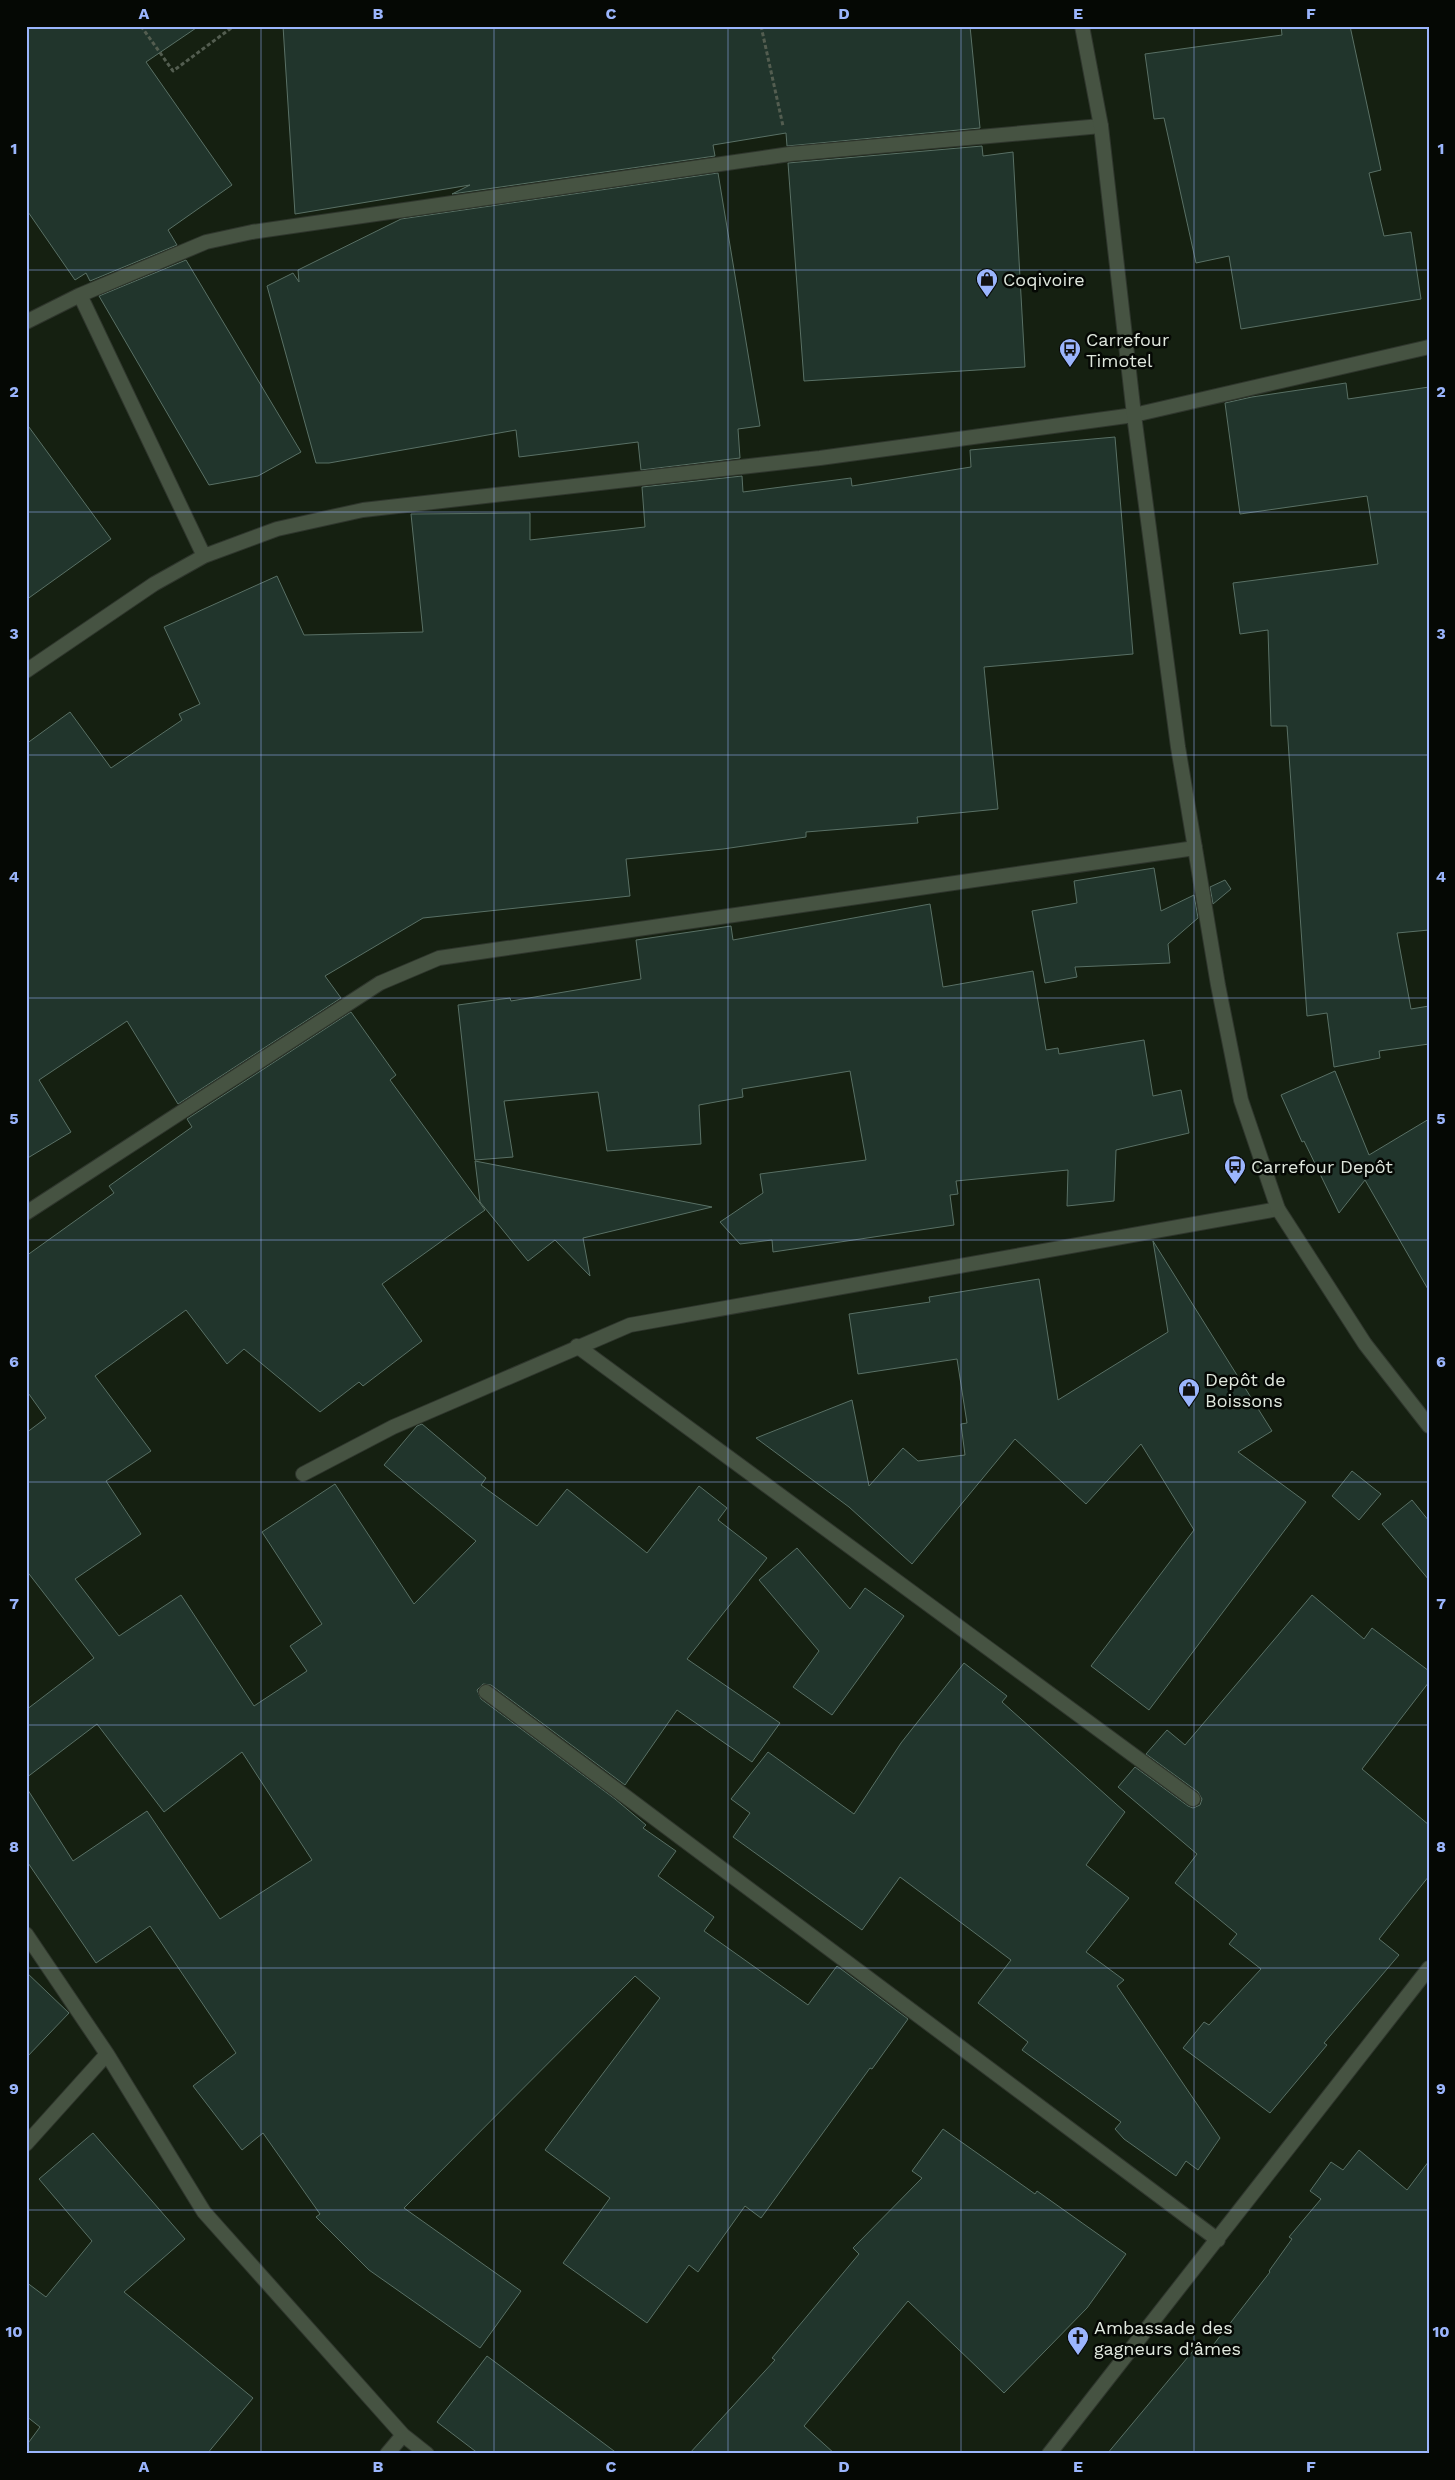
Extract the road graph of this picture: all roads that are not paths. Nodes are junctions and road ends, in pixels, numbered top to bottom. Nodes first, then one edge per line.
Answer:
1 (1082, 26) edge
2 (1101, 126) junction
3 (80, 295) junction
4 (26, 322) edge
5 (1429, 347) edge
6 (1134, 415) junction
7 (204, 556) junction
8 (26, 671) edge
9 (1195, 848) junction
10 (1278, 1209) junction
11 (26, 1213) edge
12 (577, 1346) junction
13 (1429, 1426) edge
14 (303, 1474) dead end
15 (486, 1692) dead end
16 (1193, 1799) dead end
17 (26, 1934) edge
18 (1429, 1968) edge
19 (107, 2054) junction
20 (26, 2144) edge
21 (1218, 2240) junction
22 (403, 2435) junction
23 (387, 2454) edge
24 (427, 2454) edge
25 (1049, 2454) edge

1 - 2 street
2 - 3 street
2 - 6 street
3 - 4 street
3 - 7 street
5 - 6 street
6 - 7 street
6 - 9 street
7 - 8 street
9 - 10 street
9 - 11 street
10 - 12 street
10 - 13 street
12 - 14 street
12 - 16 street
15 - 21 street
17 - 19 street
18 - 21 street
19 - 20 street
19 - 22 street
21 - 25 street
22 - 23 street
22 - 24 street

